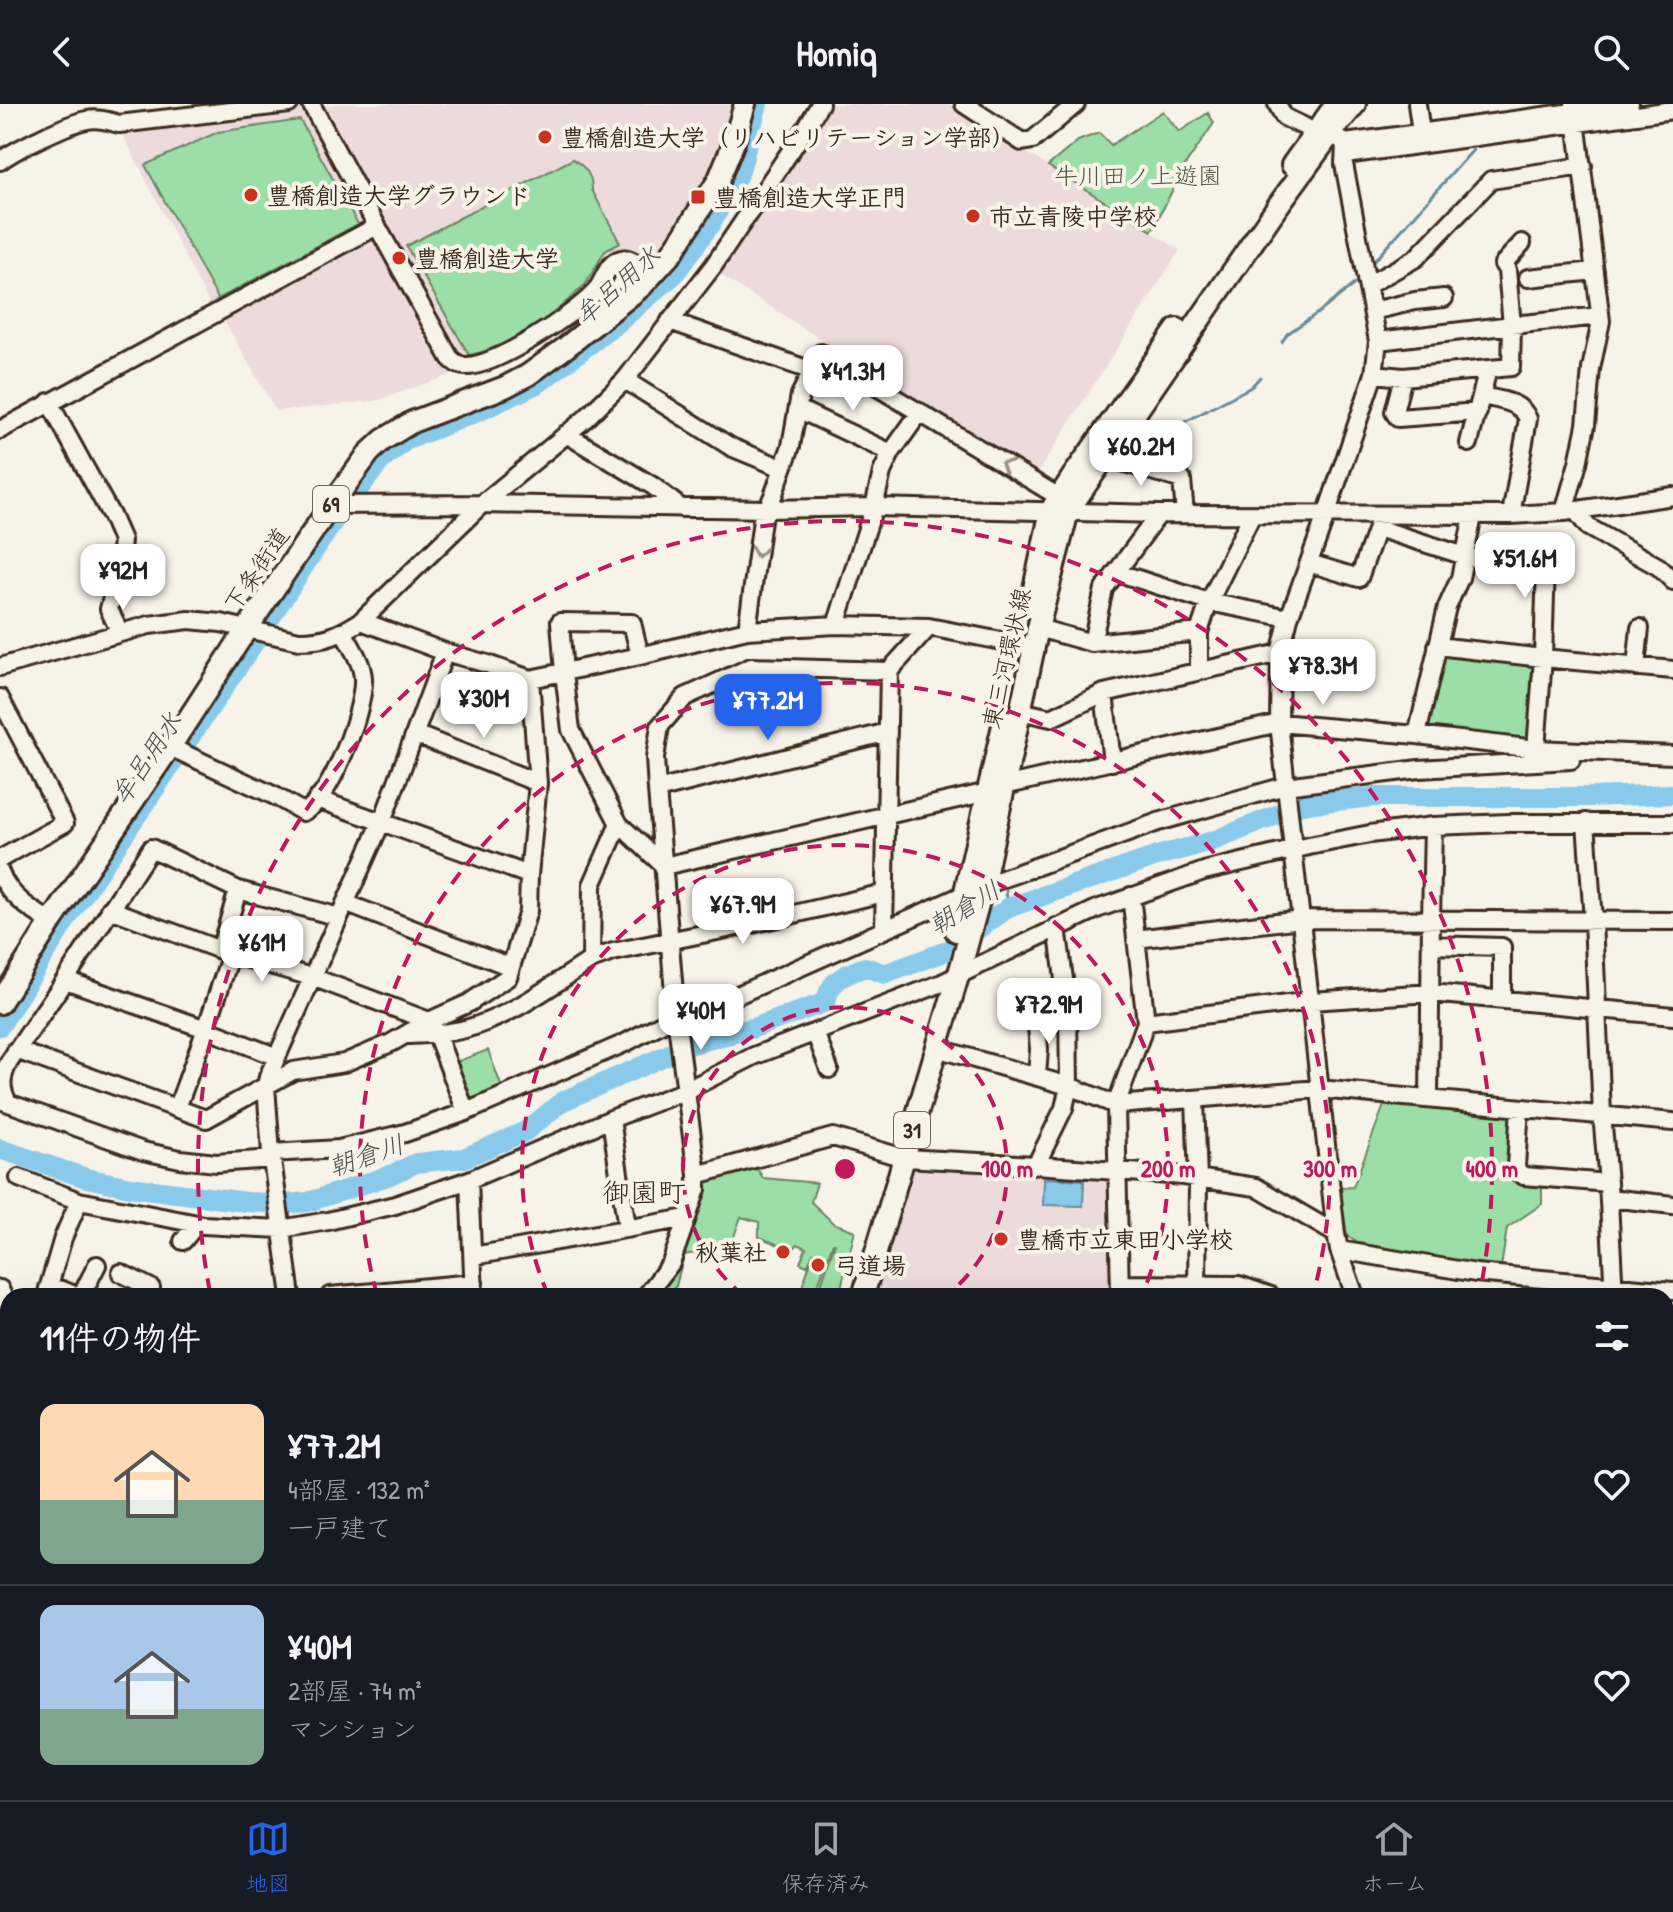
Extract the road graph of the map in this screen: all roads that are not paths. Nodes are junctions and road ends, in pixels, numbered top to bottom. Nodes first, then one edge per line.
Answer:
1 (289, 104) edge
2 (311, 104) edge
3 (745, 104) edge
4 (820, 104) edge
5 (964, 104) edge
6 (1277, 104) edge
7 (1336, 104) edge
8 (1355, 104) edge
9 (1417, 104) edge
10 (1630, 104) edge
11 (1074, 105) edge
12 (1673, 110) edge
13 (1575, 114) edge
14 (1421, 133) junction
15 (1334, 145) junction
16 (0, 161) edge
17 (1583, 166) junction
18 (377, 226) junction
19 (1522, 243) dead end
20 (1595, 271) junction
21 (652, 277) junction
22 (1528, 278) dead end
23 (1368, 285) junction
24 (1444, 298) dead end
25 (1373, 311) junction
26 (1600, 316) junction
27 (670, 321) junction
28 (1512, 325) junction
29 (1378, 341) junction
30 (1488, 369) junction
31 (812, 371) junction
32 (1374, 374) junction
33 (1403, 377) junction
34 (625, 380) junction
35 (49, 402) junction
36 (1480, 404) junction
37 (798, 409) junction
38 (920, 412) junction
39 (0, 430) edge
40 (566, 434) junction
41 (1469, 443) dead end
42 (891, 453) junction
43 (1105, 457) junction
44 (782, 468) junction
45 (1673, 496) edge
46 (482, 504) junction
47 (331, 505) junction
48 (1059, 506) junction
49 (874, 507) junction
50 (681, 508) junction
51 (767, 509) junction
52 (1570, 512) junction
53 (1159, 514) junction
54 (1185, 514) junction
55 (1252, 515) junction
56 (1326, 515) junction
57 (1511, 515) junction
58 (1473, 516) junction
59 (1378, 522) junction
60 (1465, 556) junction
61 (1309, 563) junction
62 (1116, 572) junction
63 (1673, 581) edge
64 (1209, 602) junction
65 (1289, 618) junction
66 (361, 621) junction
67 (836, 625) junction
68 (929, 627) junction
69 (1038, 628) junction
70 (1640, 628) dead end
71 (248, 630) junction
72 (747, 630) junction
73 (343, 632) junction
74 (1199, 632) junction
75 (120, 633) junction
76 (1092, 643) junction
77 (1022, 645) junction
78 (1437, 646) junction
79 (445, 652) junction
80 (1280, 653) junction
81 (640, 656) junction
82 (1543, 658) junction
83 (0, 667) edge
84 (1636, 667) junction
85 (1673, 670) edge
86 (889, 671) junction
87 (1199, 671) junction
88 (564, 673) junction
89 (530, 679) junction
90 (1104, 693) junction
91 (0, 698) edge
92 (1020, 711) junction
93 (1279, 723) junction
94 (888, 732) junction
95 (415, 734) junction
96 (1417, 735) junction
97 (170, 747) junction
98 (1536, 749) junction
99 (1673, 756) edge
100 (1112, 762) junction
101 (538, 783) junction
102 (996, 789) junction
103 (1286, 789) junction
104 (657, 790) junction
105 (317, 799) junction
106 (886, 815) junction
107 (381, 822) junction
108 (1586, 822) junction
109 (1673, 823) edge
110 (619, 824) junction
111 (1433, 826) junction
112 (1294, 847) junction
113 (0, 859) edge
114 (664, 866) junction
115 (0, 872) edge
116 (529, 875) junction
117 (238, 890) junction
118 (884, 893) junction
119 (973, 894) junction
120 (1131, 896) junction
121 (110, 909) junction
122 (342, 910) junction
123 (1301, 919) junction
124 (1431, 919) junction
125 (1593, 921) junction
126 (1673, 921) edge
127 (51, 922) junction
128 (1057, 927) junction
129 (884, 930) junction
130 (1136, 939) junction
131 (670, 941) junction
132 (1431, 945) junction
133 (225, 952) junction
134 (591, 960) junction
135 (511, 967) junction
136 (952, 973) junction
137 (312, 977) junction
138 (65, 980) junction
139 (1431, 993) junction
140 (1020, 994) dead end
141 (1502, 1000) junction
142 (1311, 1001) junction
143 (0, 1003) edge
144 (1598, 1009) junction
145 (1673, 1016) edge
146 (677, 1021) junction
147 (1146, 1022) junction
148 (432, 1027) junction
149 (206, 1029) junction
150 (815, 1032) junction
151 (936, 1048) junction
152 (16, 1050) junction
153 (277, 1057) junction
154 (829, 1069) dead end
155 (1037, 1076) junction
156 (266, 1086) junction
157 (1069, 1086) junction
158 (685, 1088) junction
159 (1319, 1089) junction
160 (1429, 1099) junction
161 (1195, 1100) junction
162 (4, 1101) edge
163 (1116, 1105) junction
164 (177, 1108) junction
165 (1520, 1108) junction
166 (466, 1112) junction
167 (1602, 1114) junction
168 (611, 1119) junction
169 (1673, 1122) edge
170 (897, 1156) junction
171 (272, 1159) junction
172 (1036, 1165) junction
173 (1118, 1171) junction
174 (697, 1175) junction
175 (19, 1178) dead end
176 (1198, 1179) junction
177 (469, 1180) junction
178 (1609, 1190) junction
179 (79, 1201) junction
180 (1673, 1205) edge
181 (687, 1218) junction
182 (197, 1224) junction
183 (281, 1225) junction
184 (627, 1228) junction
185 (183, 1241) dead end
186 (1337, 1242) junction
187 (473, 1256) junction
188 (97, 1265) dead end
189 (121, 1273) dead end
190 (48, 1288) edge
191 (84, 1288) edge
192 (151, 1288) edge
193 (290, 1288) edge
194 (474, 1288) edge
195 (652, 1288) edge
196 (853, 1288) edge
197 (865, 1288) edge
198 (1120, 1288) edge
199 (1196, 1288) edge
200 (1218, 1288) edge
201 (1248, 1288) edge
202 (1352, 1288) edge
203 (1598, 1288) edge
204 (1614, 1288) edge

1 - 16 street
2 - 18 street
3 - 21 main road, 下条街道 / 69
4 - 27 street
5 - 11 street
6 - 15 street
7 - 15 main road, 東三河環状線 / 31
8 - 15 main road, 東三河環状線 / 31
9 - 14 street
10 - 13 street
12 - 13 street
13 - 14 street
13 - 15 street
13 - 17 street
14 - 15 street
15 - 23 street
15 - 43 main road, 東三河環状線 / 31
15 - 48 main road, 東三河環状線 / 31
17 - 20 street
17 - 23 street
18 - 21 street
18 - 35 street
19 - 28 street
20 - 22 street
20 - 26 street
21 - 47 main road, 下条街道 / 69
23 - 25 street
24 - 25 street
25 - 29 street
26 - 28 street
26 - 52 street
27 - 31 street
27 - 34 street
28 - 29 street
28 - 30 street
29 - 32 street
30 - 33 street
30 - 36 street
31 - 37 street
31 - 38 street
32 - 33 street
32 - 56 street
33 - 36 street
34 - 40 street
34 - 44 street
35 - 39 street
35 - 75 street
36 - 41 street
36 - 57 street
37 - 42 street
37 - 44 street
38 - 42 street
48 -> 38 street
40 - 46 street
40 - 50 street
42 - 49 street
43 - 48 main road, 東三河環状線 / 31
43 - 54 street
44 - 51 street
45 - 52 street
46 - 47 street
46 - 50 street
46 - 66 street
47 - 71 main road, 下条街道 / 69
48 - 49 street
48 - 53 street
48 - 69 main road, 東三河環状線 / 31
48 - 77 main road, 東三河環状線 / 31
49 - 51 street
49 - 67 street
50 - 51 street
51 -> 72 street
52 - 57 street
52 - 63 street
53 - 54 street
53 - 62 street
54 - 55 street
55 - 56 street
55 - 64 street
56 - 59 street
56 - 61 street
57 - 58 street
58 - 59 street
58 - 60 street
59 - 60 street
59 - 61 street
60 - 78 street
60 - 82 street
61 - 65 street
62 - 64 street
62 - 76 street
64 - 65 street
64 - 74 street
65 - 80 street
66 - 73 street
66 - 79 street
67 - 68 street
67 - 72 street
68 - 77 street
68 - 86 street
69 - 76 street
69 - 92 main road, 東三河環状線 / 31
70 - 84 street
71 - 73 street
71 - 75 street
71 - 97 main road, 下条街道 / 69
72 - 81 street
73 - 105 street
74 - 76 street
74 - 87 street
75 - 83 street
77 - 102 main road, 東三河環状線 / 31
78 - 82 street
78 - 96 street
79 - 89 street
79 - 95 street
80 - 87 street
80 - 93 street
81 - 88 street
81 - 88 street
82 - 84 street
82 - 98 street
84 - 85 street
86 - 94 street
86 - 104 street
87 - 90 street
88 - 89 street
88 - 110 street
89 - 101 street
90 - 92 street
90 - 100 street
91 - 113 street
92 - 102 main road, 東三河環状線 / 31
93 - 96 street
93 - 100 street
93 - 103 street
94 - 104 street
94 - 106 street
95 - 101 street
95 - 107 street
96 - 98 street
97 - 105 street
97 - 127 main road, 下条街道 / 69
98 - 99 street
99 - 103 street
100 - 102 street
101 - 116 street
102 - 106 street
102 - 119 main road, 東三河環状線 / 31
103 - 112 street
103 - 119 street
104 - 114 street
105 - 107 street
106 - 114 street
106 - 118 street
107 - 116 street
107 - 122 street
108 - 109 street
108 - 111 street
108 - 125 street
110 - 114 street
110 - 134 street
111 - 112 street
111 - 124 street
112 - 120 street
112 - 123 street
114 - 131 street
115 - 127 street
116 - 135 street
117 - 121 street
117 - 122 street
117 - 133 street
118 - 129 street
118 - 131 street
119 - 129 street
119 - 136 main road, 東三河環状線 / 31
120 - 128 street
120 - 130 street
121 - 133 street
121 - 138 street
122 - 135 street
122 - 137 street
123 - 124 street
123 - 130 street
123 - 142 street
124 - 125 street
124 - 132 street
125 - 126 street
125 - 144 street
127 - 143 main road, 下条街道 / 69
128 - 136 street
128 - 157 street
129 - 146 street
130 - 147 street
131 - 134 street
131 - 146 street
132 - 139 street
132 - 141 street
133 - 137 street
133 - 149 street
134 - 148 street
135 - 148 street
136 - 150 street
136 - 151 main road, 東三河環状線 / 31
136 - 170 main road, 東三河環状線 / 31
137 - 148 street
137 - 153 street
138 - 149 street
138 - 152 street
139 - 141 street
139 - 142 street
139 - 160 street
140 - 155 street
141 - 144 street
142 - 147 street
142 - 159 street
144 - 145 street
144 - 167 street
146 - 158 street
146 - 166 street
147 - 163 street
148 - 156 street
148 - 166 street
149 - 153 street
149 - 164 street
150 - 154 street
150 - 158 street
151 - 155 street
151 - 170 main road, 東三河環状線 / 31
152 - 162 street
152 - 164 street
153 - 156 street
155 - 157 street
156 - 164 street
156 - 171 street
157 - 163 street
157 - 172 street
158 - 168 street
158 - 174 street
159 - 160 street
159 - 161 street
159 - 186 street
160 - 165 street
161 - 163 street
161 - 176 street
162 - 171 street
163 - 173 street
165 - 167 street
165 - 178 street
166 - 171 street
167 - 169 street
167 - 178 street
168 - 177 street
168 - 184 street
170 - 172 street
170 - 174 street
170 - 196 main road, 東三河環状線 / 31
170 - 197 main road, 東三河環状線 / 31
171 - 183 street
172 - 173 street
173 - 176 street
173 - 198 street
174 - 181 street
175 - 179 street
176 - 186 street
176 - 199 street
177 - 183 street
177 - 187 street
178 - 180 street
178 - 204 street
179 - 182 street
179 - 190 street
181 - 184 street
181 - 195 street
182 - 183 street
182 - 185 street
183 - 193 street
184 - 187 street
186 - 202 street
186 - 203 street
187 - 194 street
188 - 191 street
189 - 192 street
200 - 201 street

